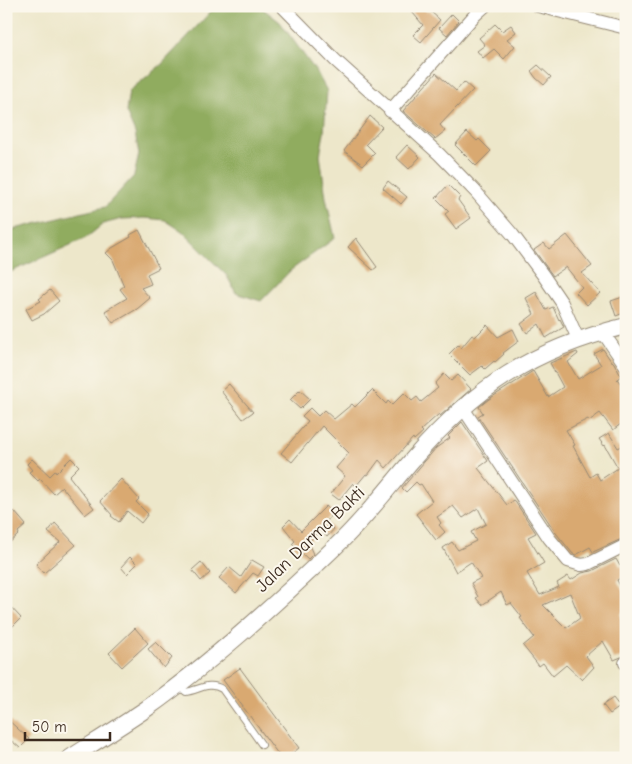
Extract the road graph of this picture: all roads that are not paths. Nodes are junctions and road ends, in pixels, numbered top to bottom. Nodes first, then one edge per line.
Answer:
1 (282, 6) edge
2 (485, 6) edge
3 (538, 6) edge
4 (626, 28) edge
5 (390, 111) junction
6 (626, 326) edge
7 (602, 331) junction
8 (578, 339) junction
9 (626, 366) edge
10 (463, 408) junction
11 (624, 550) edge
12 (178, 684) junction
13 (262, 744) dead end
14 (70, 758) edge

1 - 5 street
2 - 5 street
3 - 4 street
5 - 8 street
6 - 7 street, Jalan Darma Bakti
7 - 8 street, Jalan Darma Bakti
7 - 9 street
8 - 10 street, Jalan Darma Bakti
10 - 11 street
10 - 12 street, Jalan Darma Bakti
12 - 13 lane
12 - 14 street, Jalan Darma Bakti

